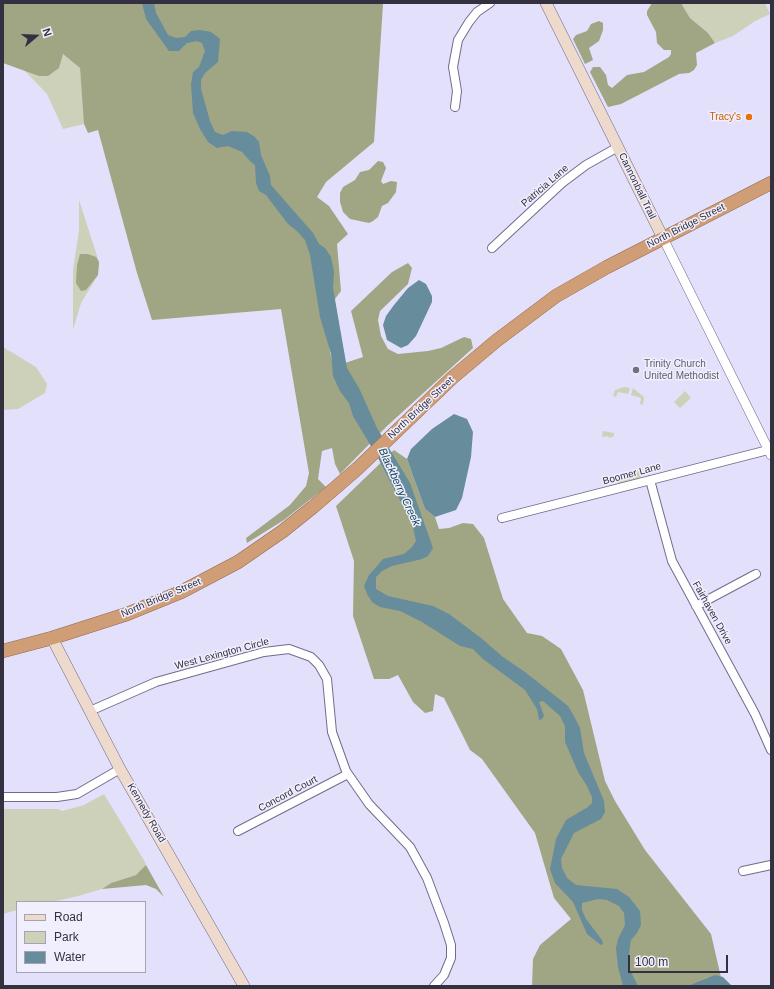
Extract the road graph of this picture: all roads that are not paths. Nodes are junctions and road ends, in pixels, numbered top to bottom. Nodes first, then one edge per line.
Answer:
1 (490, 3) edge
2 (546, 3) edge
3 (455, 107) dead end
4 (618, 147) junction
5 (771, 183) edge
6 (663, 238) junction
7 (492, 248) dead end
8 (770, 453) edge
9 (650, 480) junction
10 (502, 518) dead end
11 (756, 574) dead end
12 (696, 606) junction
13 (52, 638) junction
14 (3, 651) edge
15 (90, 711) junction
16 (770, 745) edge
17 (120, 769) junction
18 (348, 774) junction
19 (3, 797) edge
20 (238, 831) dead end
21 (771, 865) edge
22 (743, 871) dead end
23 (244, 986) edge
24 (434, 986) edge

1 - 3 street
2 - 4 main road, Cannonball Trail
4 - 6 main road, Cannonball Trail
4 - 7 street, Patricia Lane
5 - 6 highway, North Bridge Street
6 - 8 street, Cannonball Trail
6 - 13 highway, North Bridge Street
8 - 9 street, Boomer Lane
9 - 10 street, Boomer Lane
9 - 12 street, Fairhaven Drive
11 - 12 street
12 - 16 street, Fairhaven Drive
13 - 14 highway, North Bridge Street
13 - 15 main road, Kennedy Road
15 - 17 main road, Kennedy Road
15 - 18 street, West Lexington Circle
17 - 19 street
17 - 23 main road, Kennedy Road
18 - 20 street, Concord Court
18 - 24 street, West Lexington Circle
21 - 22 street

